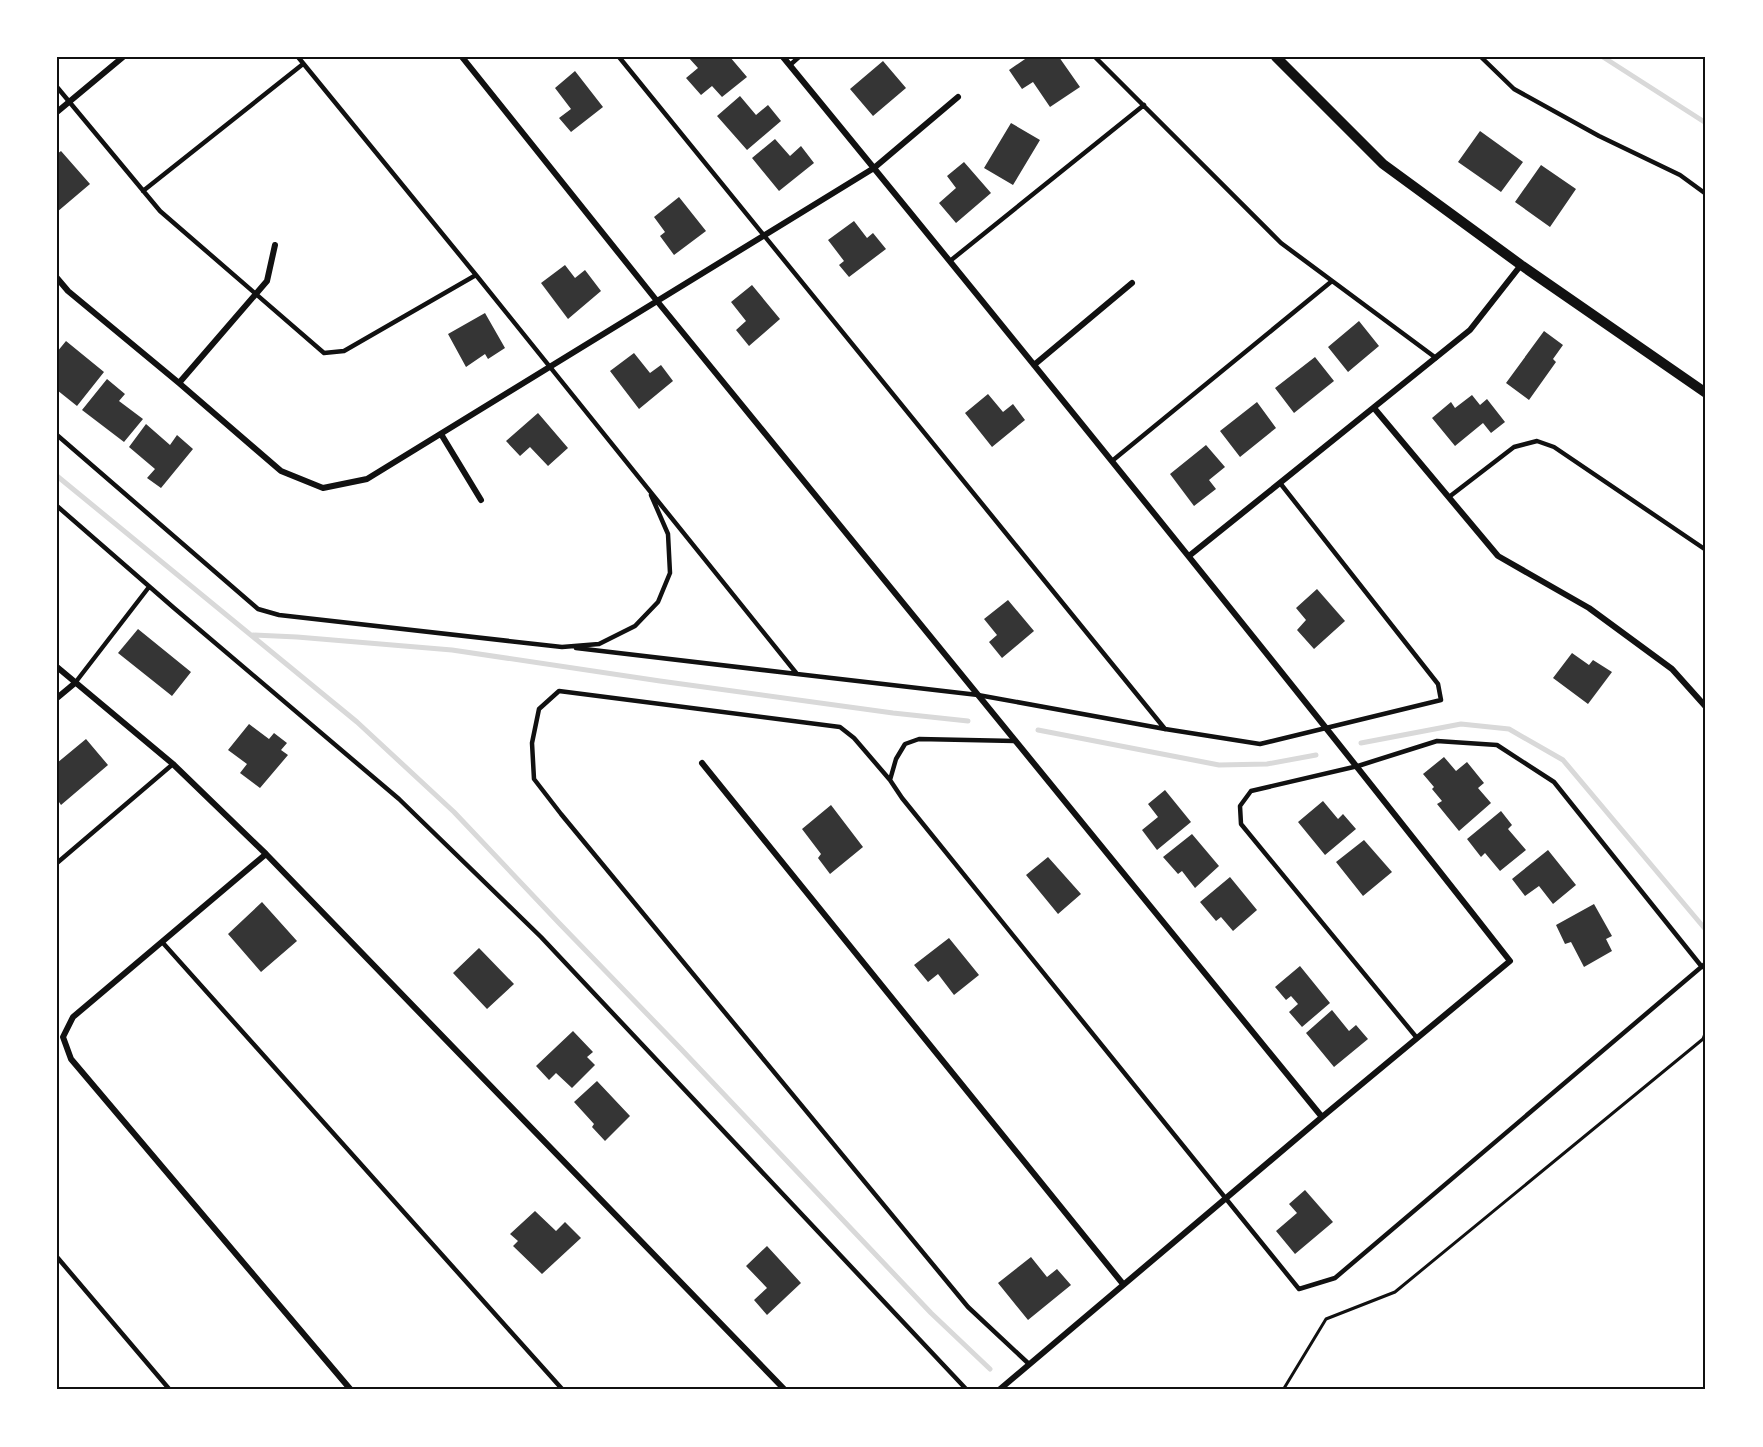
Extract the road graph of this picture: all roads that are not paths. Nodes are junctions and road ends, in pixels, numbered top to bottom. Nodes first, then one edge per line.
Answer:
1 (123, 57) edge
2 (298, 57) edge
3 (462, 57) edge
4 (620, 57) edge
5 (783, 57) edge
6 (799, 57) edge
7 (1095, 57) edge
8 (1276, 57) edge
9 (1481, 57) edge
10 (303, 64) junction
11 (790, 65) junction
12 (57, 87) edge
13 (958, 97) dead end
14 (69, 102) junction
15 (1144, 105) junction
16 (57, 112) edge
17 (874, 168) junction
18 (143, 191) junction
19 (1706, 194) edge
20 (765, 235) junction
21 (275, 245) dead end
22 (950, 261) junction
23 (1521, 265) junction
24 (476, 274) junction
25 (57, 278) edge
26 (1332, 281) junction
27 (1132, 283) dead end
28 (256, 294) junction
29 (657, 301) junction
30 (1436, 358) junction
31 (1034, 365) junction
32 (550, 368) junction
33 (179, 383) junction
34 (1706, 393) edge
35 (1374, 408) junction
36 (441, 434) junction
37 (57, 435) edge
38 (1112, 461) junction
39 (1280, 483) junction
40 (647, 488) junction
41 (1449, 497) junction
42 (481, 500) dead end
43 (57, 506) edge
44 (1706, 550) edge
45 (1189, 556) junction
46 (149, 587) junction
47 (561, 647) junction
48 (57, 668) edge
49 (797, 674) junction
50 (75, 683) junction
51 (978, 695) junction
52 (57, 698) edge
53 (1706, 707) edge
54 (1327, 728) junction
55 (1165, 729) junction
56 (1015, 741) junction
57 (702, 763) dead end
58 (173, 764) junction
59 (1358, 766) junction
60 (890, 780) junction
61 (266, 854) junction
62 (57, 863) edge
63 (163, 943) junction
64 (1704, 965) edge
65 (1417, 1038) junction
66 (1322, 1117) junction
67 (1225, 1198) junction
68 (57, 1257) edge
69 (1123, 1284) junction
70 (1029, 1364) junction
71 (170, 1390) edge
72 (351, 1390) edge
73 (563, 1390) edge
74 (785, 1390) edge
75 (967, 1390) edge
76 (999, 1390) edge

1 - 14 street
2 - 10 lane
3 - 29 street
4 - 20 lane
5 - 11 street
6 - 11 lane
7 - 15 lane
8 - 23 street
9 - 19 lane
10 - 18 lane
10 - 24 lane
11 - 17 street
12 - 14 lane
13 - 17 street
14 - 16 street
14 - 18 lane
15 - 22 lane
15 - 26 lane
17 - 20 street
17 - 22 street
18 - 28 lane
20 - 29 street
20 - 55 lane
21 - 28 street
22 - 31 street
23 - 30 street
23 - 34 street
24 - 28 lane
24 - 32 lane
25 - 33 street
26 - 30 lane
26 - 38 lane
27 - 31 street
28 - 33 street
29 - 32 street
29 - 51 street
30 - 35 street
31 - 38 street
32 - 36 street
32 - 40 lane
33 - 36 street
35 - 39 street
35 - 41 street
36 - 42 street
37 - 47 lane
38 - 45 street
39 - 45 street
39 - 54 lane
40 - 47 lane
40 - 49 lane
41 - 44 lane
41 - 53 street
43 - 46 lane
45 - 54 street
46 - 50 lane
46 - 75 lane
47 - 49 lane
48 - 50 street
49 - 51 lane
50 - 52 street
50 - 58 street
51 - 55 lane
51 - 56 street
54 - 55 lane
54 - 59 street
56 - 60 lane
56 - 66 street
57 - 69 street
58 - 61 street
58 - 62 lane
59 - 64 lane
59 - 65 street
59 - 65 lane
60 - 67 lane
60 - 70 lane
61 - 63 street
61 - 74 street
63 - 72 street
63 - 73 lane
64 - 67 lane
65 - 66 street
66 - 67 street
67 - 69 street
68 - 71 lane
69 - 70 street
70 - 76 street

